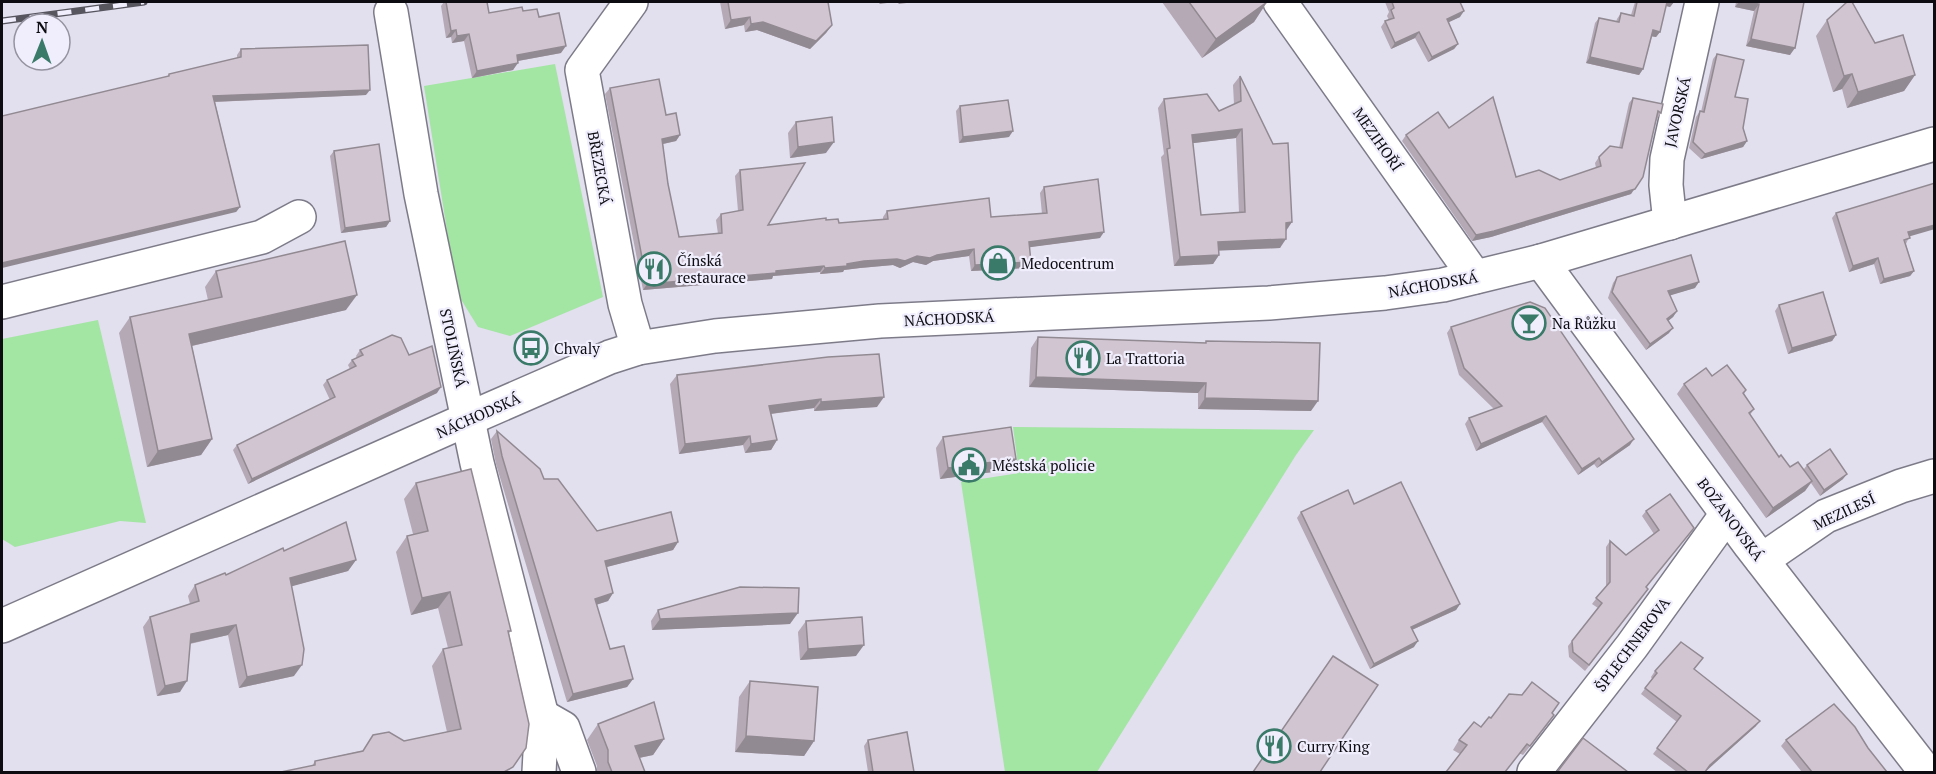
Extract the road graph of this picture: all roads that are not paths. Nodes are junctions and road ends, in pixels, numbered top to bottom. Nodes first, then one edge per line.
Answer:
1 (631, 2) edge
2 (1280, 2) edge
3 (1702, 2) edge
4 (391, 12) dead end
5 (1935, 144) edge
6 (300, 217) dead end
7 (1670, 223) junction
8 (1541, 261) junction
9 (1475, 277) junction
10 (2, 302) edge
11 (638, 348) junction
12 (468, 418) junction
13 (1935, 476) edge
14 (1727, 514) junction
15 (1762, 560) junction
16 (2, 626) edge
17 (542, 716) junction
18 (539, 772) edge
19 (579, 772) edge
20 (1534, 772) edge
21 (1926, 772) edge

1 - 11 street, BŘEZECKÁ
2 - 9 street, MEZIHOŘÍ
3 - 7 street, JAVORSKÁ
4 - 12 street, STOLIŇSKÁ
5 - 7 street, NÁCHODSKÁ
6 - 10 street
7 - 8 street, NÁCHODSKÁ
8 - 9 street, NÁCHODSKÁ
8 - 14 street, BOŽANOVSKÁ
9 - 11 street, NÁCHODSKÁ
11 - 12 street, NÁCHODSKÁ
12 - 16 street, NÁCHODSKÁ
12 - 17 street, STOLIŇSKÁ
13 - 15 street, MEZILESÍ
14 - 15 street, BOŽANOVSKÁ
14 - 20 street, ŠPLECHNEROVA
15 - 21 street, BOŽANOVSKÁ
17 - 18 street, STOLIŇSKÁ
17 - 19 street

